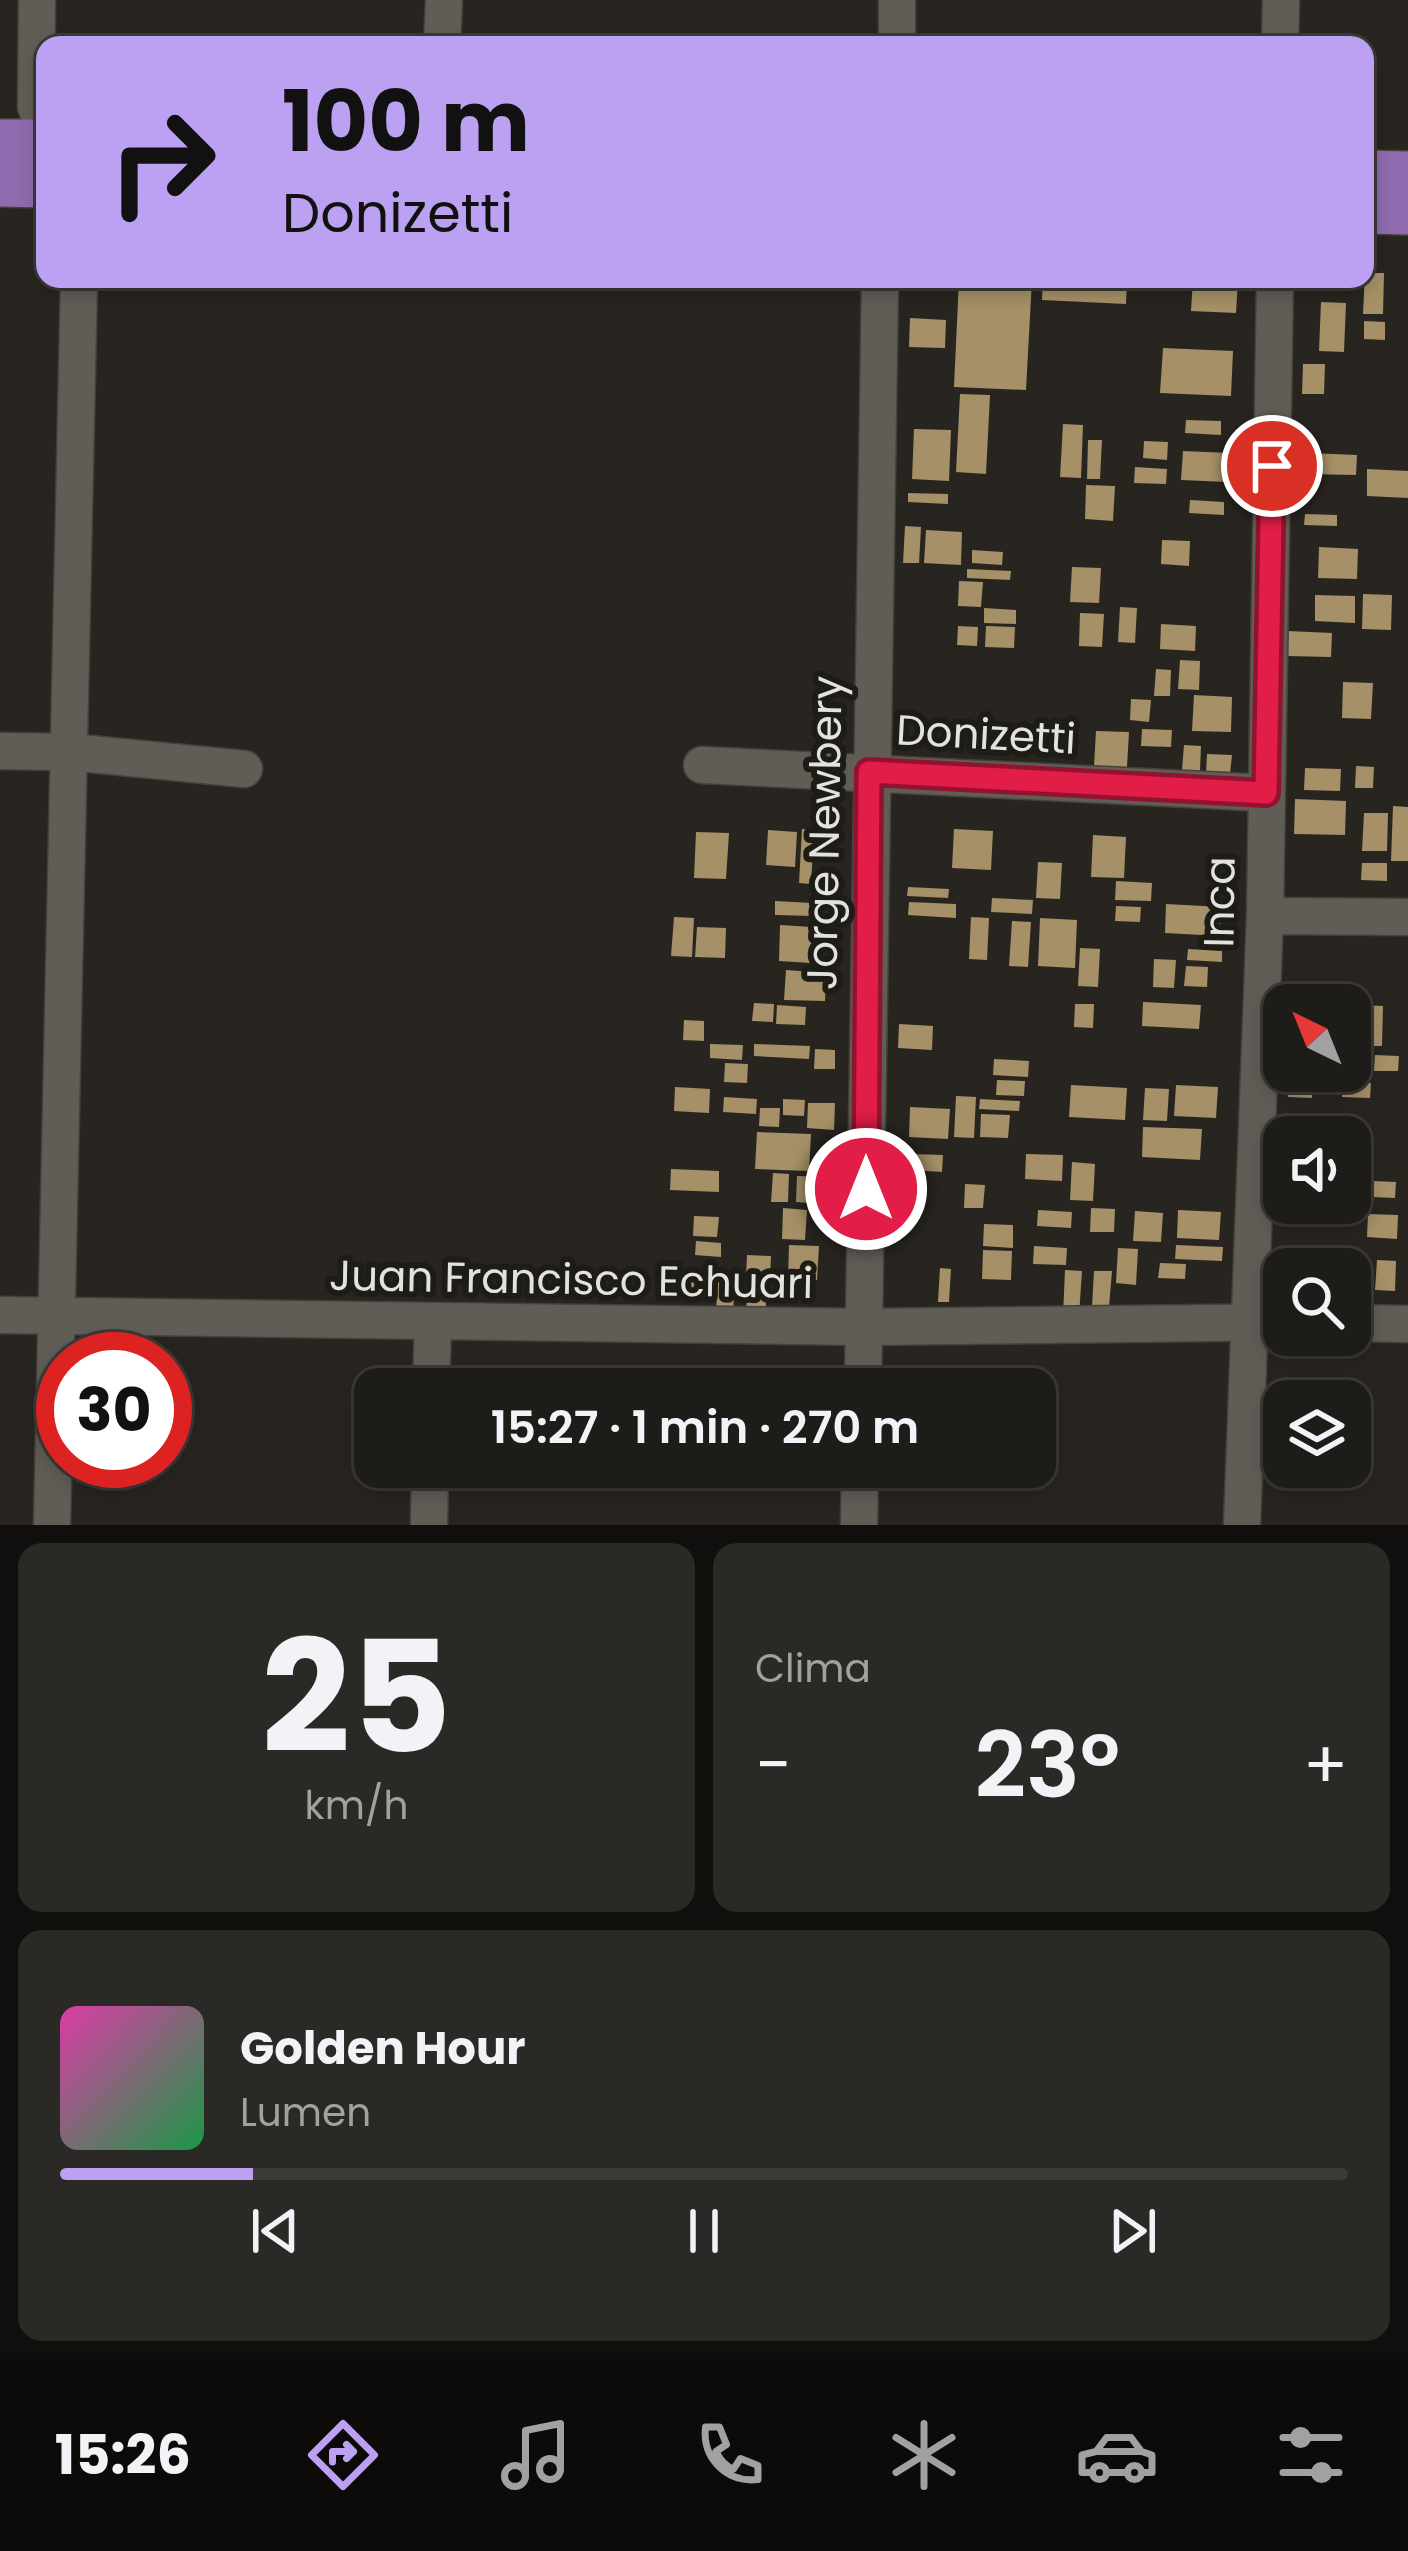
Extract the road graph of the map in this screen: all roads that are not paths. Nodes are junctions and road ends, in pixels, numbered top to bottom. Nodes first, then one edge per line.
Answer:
1 (38, 0) edge
2 (444, 0) edge
3 (898, 0) edge
4 (1281, 0) edge
5 (37, 36) edge
6 (442, 36) edge
7 (897, 36) edge
8 (1280, 36) edge
9 (0, 142) edge
10 (36, 142) edge
11 (1374, 173) edge
12 (1408, 174) edge
13 (0, 184) edge
14 (36, 185) edge
15 (1374, 211) edge
16 (1408, 212) edge
17 (79, 288) edge
18 (880, 288) edge
19 (1275, 288) edge
20 (0, 751) edge
21 (70, 752) junction
22 (702, 765) dead end
23 (244, 769) dead end
24 (869, 772) junction
25 (1266, 793) junction
26 (1265, 916) junction
27 (1408, 916) edge
28 (1268, 1248) edge
29 (0, 1316) edge
30 (57, 1316) junction
31 (1263, 1321) edge
32 (433, 1322) junction
33 (1371, 1323) edge
34 (1408, 1324) edge
35 (864, 1327) junction
36 (1264, 1356) edge
37 (432, 1368) edge
38 (863, 1368) edge
39 (430, 1488) edge
40 (860, 1488) edge
41 (52, 1525) edge
42 (429, 1525) edge
43 (859, 1525) edge
44 (1242, 1525) edge

1 - 5 street
2 - 6 street
3 - 7 street
4 - 8 street
9 - 10 main road
11 - 12 main road
13 - 14 main road
15 - 16 main road
17 - 21 street
18 - 24 street, Jorge Newbery
19 - 25 street, Inca
20 - 21 street
21 - 23 street
21 - 30 street
22 - 24 street, Donizetti
24 - 25 street, Donizetti
24 - 35 street, Jorge Newbery
25 - 26 street, Inca
26 - 27 street
26 - 28 street, Inca
29 - 30 street, Juan Francisco Echuari
30 - 32 street, Juan Francisco Echuari
30 - 41 street
31 - 35 street, Juan Francisco Echuari
32 - 35 street, Juan Francisco Echuari
32 - 37 street
33 - 34 street
35 - 38 street, Jorge Newbery
36 - 44 street, Inca
39 - 42 street
40 - 43 street

